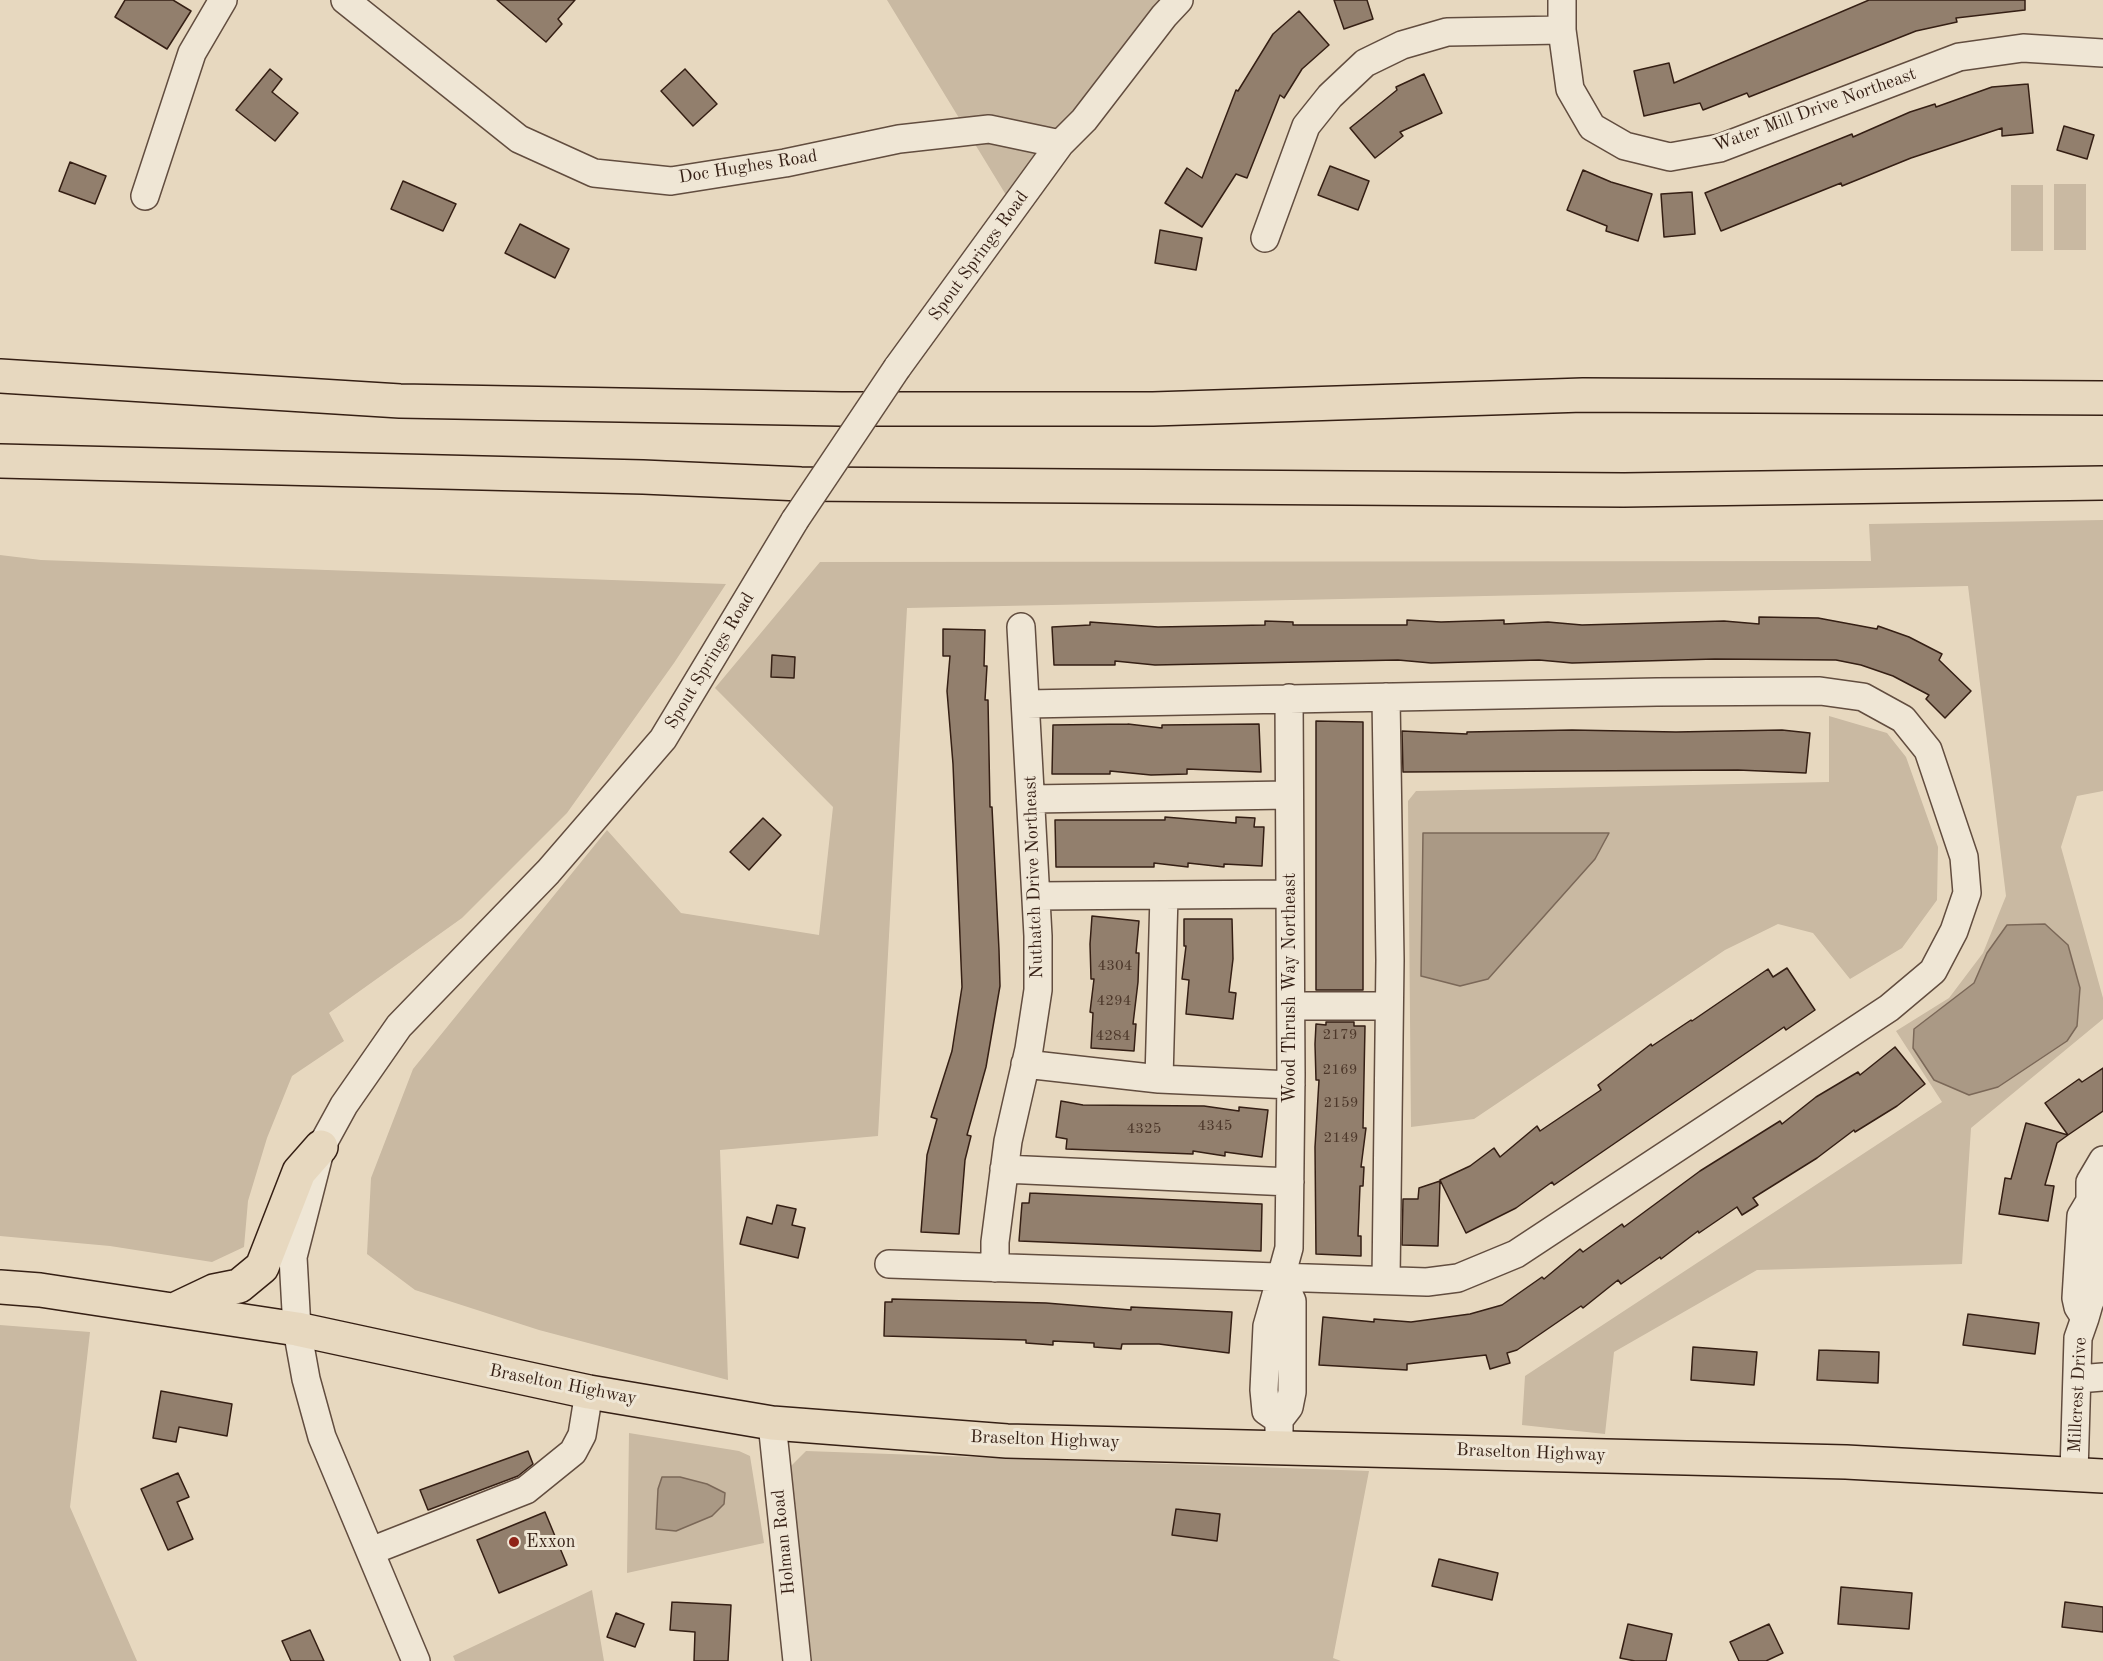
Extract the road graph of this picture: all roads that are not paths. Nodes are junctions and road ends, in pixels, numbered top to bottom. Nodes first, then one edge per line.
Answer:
1 (223, 0) edge
2 (345, 0) edge
3 (1179, 0) edge
4 (1562, 0) edge
5 (1562, 30) junction
6 (2103, 52) edge
7 (1060, 144) junction
8 (145, 195) dead end
9 (1265, 238) dead end
10 (0, 376) edge
11 (2103, 398) edge
12 (0, 461) edge
13 (2103, 483) edge
14 (1021, 627) dead end
15 (1386, 697) junction
16 (1289, 698) junction
17 (1026, 704) junction
18 (1289, 795) junction
19 (1031, 799) junction
20 (1290, 894) junction
21 (1164, 895) junction
22 (1035, 896) junction
23 (1291, 1006) junction
24 (1389, 1006) junction
25 (1025, 1064) junction
26 (1159, 1079) junction
27 (1291, 1085) junction
28 (321, 1147) junction
29 (2103, 1160) edge
30 (1004, 1169) junction
31 (1290, 1182) junction
32 (889, 1264) dead end
33 (995, 1268) junction
34 (1281, 1278) junction
35 (1386, 1280) junction
36 (0, 1287) edge
37 (176, 1309) junction
38 (297, 1329) junction
39 (2090, 1378) edge
40 (589, 1392) junction
41 (772, 1424) junction
42 (1279, 1433) junction
43 (2089, 1474) edge
44 (371, 1551) junction
45 (416, 1661) edge
46 (797, 1661) edge

1 - 8 street
2 - 7 street, Doc Hughes Road
3 - 7 street, Spout Springs Road
4 - 5 street, Water Mill Drive Northeast
5 - 6 street, Water Mill Drive Northeast
5 - 9 street
7 - 28 street, Spout Springs Road, bridge
10 - 11 main road
12 - 13 main road
14 - 17 street, Nuthatch Drive Northeast
15 - 16 street
15 - 24 street
15 - 35 street
16 - 17 street
16 - 18 street, Wood Thrush Way Northeast
17 - 19 street, Nuthatch Drive Northeast
18 - 19 street
18 - 20 street, Wood Thrush Way Northeast
19 - 22 street, Nuthatch Drive Northeast
20 - 21 street
20 - 23 street, Wood Thrush Way Northeast
21 - 22 street
21 - 26 street
22 - 25 street, Nuthatch Drive Northeast
23 - 24 street
23 - 27 street, Wood Thrush Way Northeast
24 - 35 street
25 - 26 street
25 - 30 street, Nuthatch Drive Northeast
26 - 27 street
27 - 31 street, Wood Thrush Way Northeast
28 - 37 main road
28 - 38 street, Spout Springs Road
29 - 39 street, Millcrest Drive
30 - 31 street
30 - 33 street, Nuthatch Drive Northeast
31 - 34 street, Wood Thrush Way Northeast
32 - 33 street
33 - 34 street
34 - 35 street
34 - 42 street
36 - 37 main road, Braselton Highway
37 - 38 main road, Braselton Highway
38 - 40 main road, Braselton Highway
38 - 44 street, Spout Springs Road
39 - 43 street, Millcrest Drive
40 - 41 main road, Braselton Highway
40 - 44 street
41 - 42 main road, Braselton Highway
41 - 46 street, Holman Road
42 - 43 main road, Braselton Highway
44 - 45 street, Spout Springs Road

